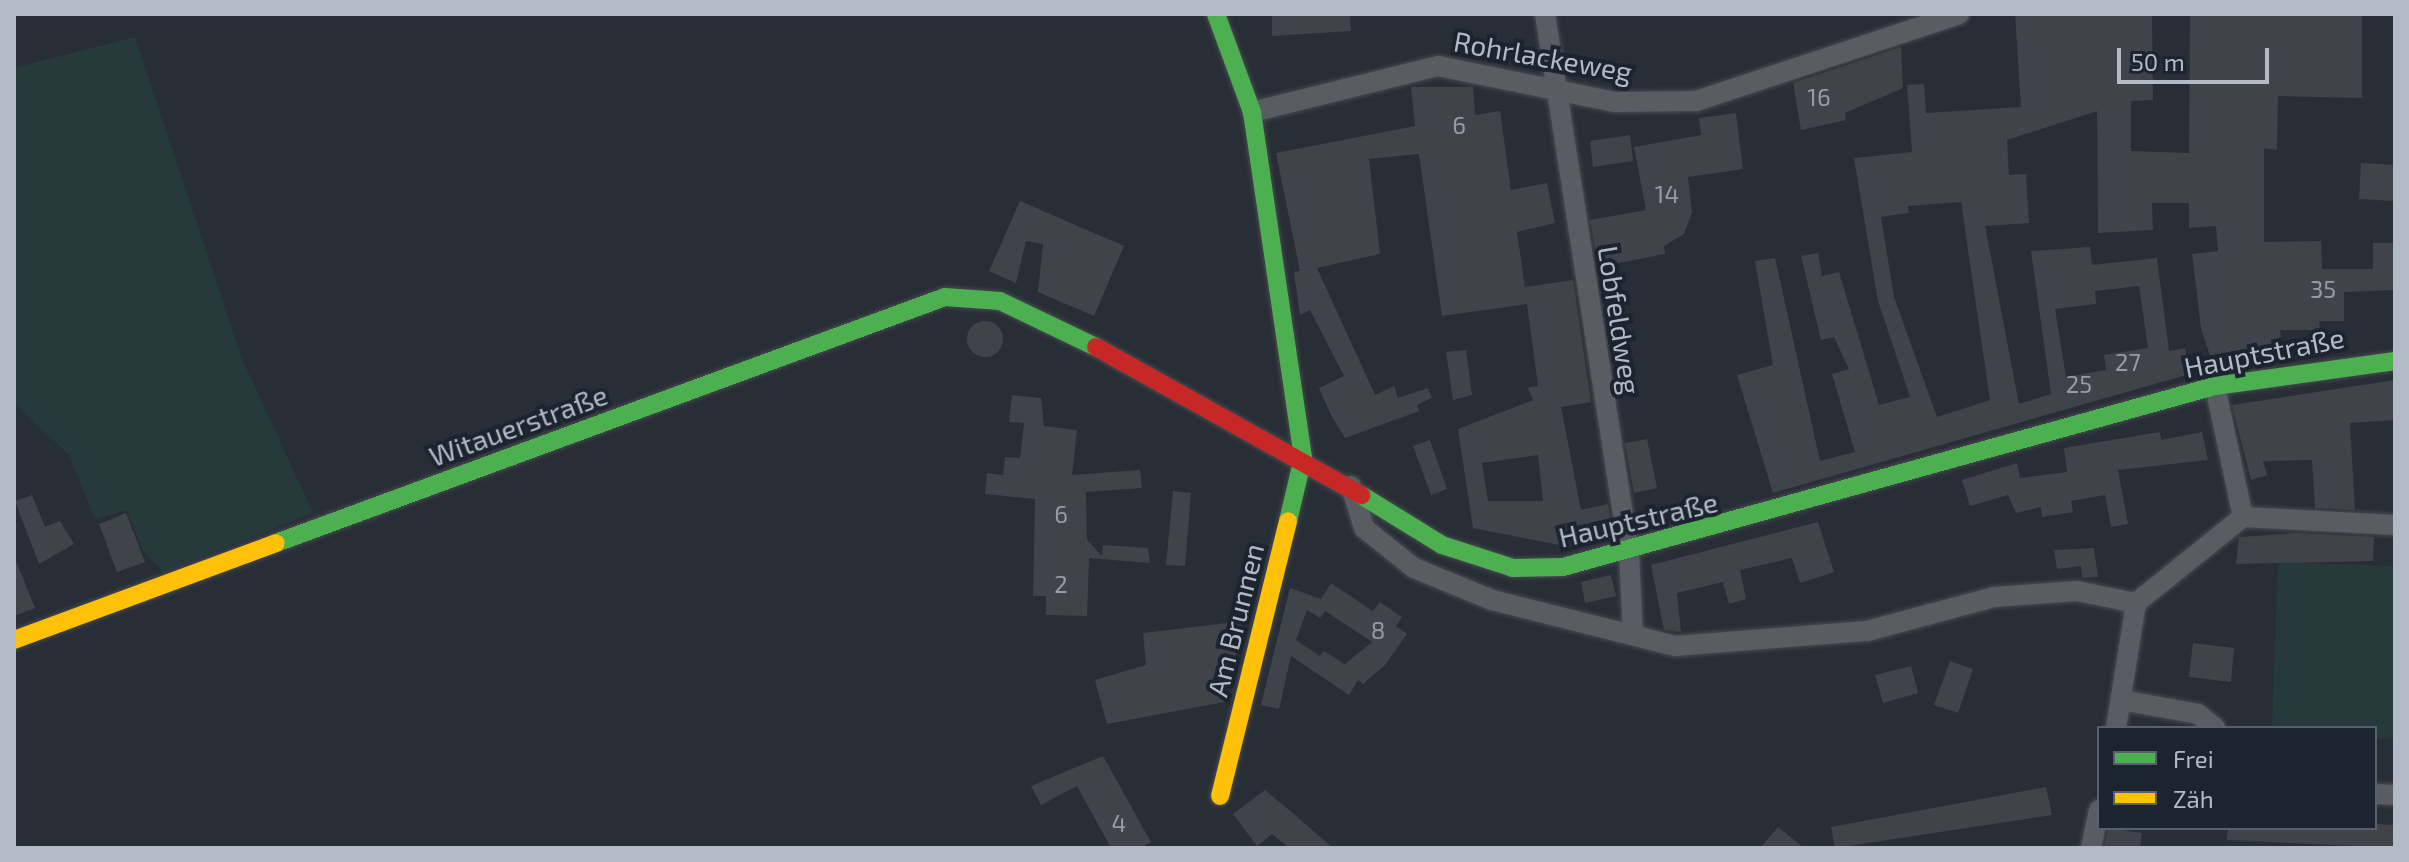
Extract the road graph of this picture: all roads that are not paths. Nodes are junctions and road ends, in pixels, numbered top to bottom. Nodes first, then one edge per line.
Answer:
1 (1216, 14) edge
2 (1545, 14) edge
3 (1959, 14) edge
4 (1556, 88) junction
5 (1252, 112) junction
6 (892, 311) joint
7 (2395, 361) edge
8 (2215, 386) junction
9 (1303, 458) junction
10 (1351, 486) junction
11 (2243, 517) junction
12 (2395, 525) edge
13 (1629, 553) junction
14 (2136, 603) junction
15 (1633, 635) junction
16 (14, 640) edge
17 (2121, 700) junction
18 (2116, 726) edge
19 (2213, 726) edge
20 (1220, 796) dead end
21 (2097, 820) edge
22 (2091, 848) edge

1 - 5 street
2 - 4 street, Lobfeldweg
3 - 4 street, Rohrlackeweg
4 - 5 street, Rohrlackeweg
4 - 13 street, Lobfeldweg
5 - 9 street
6 - 9 street, Hauptstraße
6 - 16 street, Witauerstraße
7 - 8 street, Hauptstraße
8 - 11 street
8 - 13 street, Hauptstraße
9 - 10 street, Hauptstraße
9 - 20 street, Am Brunnen
10 - 13 street, Hauptstraße
10 - 15 street
11 - 12 street
11 - 14 street
13 - 15 street, Lobfeldweg
14 - 15 street
14 - 17 street
17 - 18 street
17 - 19 street
21 - 22 street

